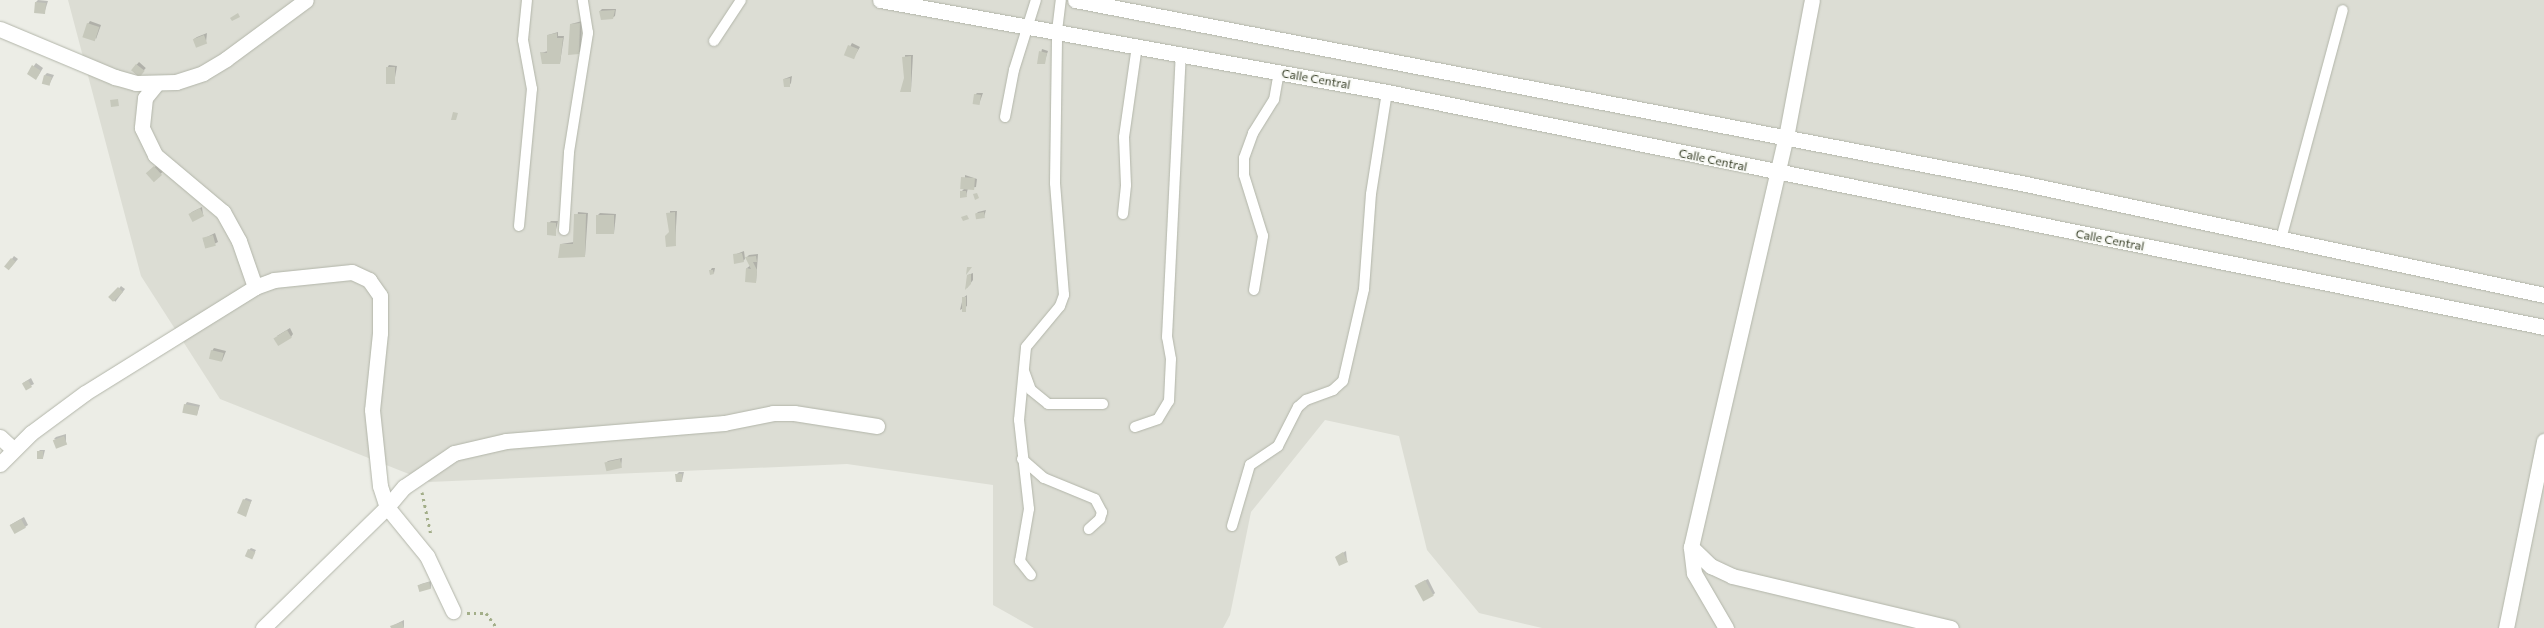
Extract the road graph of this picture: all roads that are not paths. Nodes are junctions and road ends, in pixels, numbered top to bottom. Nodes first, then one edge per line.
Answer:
1 (306, 0) edge
2 (527, 0) edge
3 (583, 0) edge
4 (741, 0) edge
5 (880, 0) edge
6 (1036, 0) edge
7 (1061, 0) edge
8 (1075, 0) edge
9 (1812, 0) edge
10 (2343, 10) dead end
11 (1029, 26) junction
12 (0, 29) edge
13 (1057, 31) junction
14 (714, 41) dead end
15 (1137, 46) junction
16 (1181, 54) junction
17 (1280, 72) junction
18 (157, 83) junction
19 (1387, 92) junction
20 (1005, 117) dead end
21 (1786, 138) junction
22 (1778, 174) junction
23 (1123, 214) dead end
24 (519, 226) dead end
25 (564, 230) dead end
26 (2281, 239) junction
27 (255, 287) junction
28 (1254, 290) dead end
29 (2544, 295) edge
30 (2544, 327) edge
31 (1023, 366) junction
32 (1103, 404) dead end
33 (877, 426) dead end
34 (1135, 427) dead end
35 (0, 437) edge
36 (2544, 441) edge
37 (13, 450) junction
38 (1022, 459) junction
39 (0, 464) edge
40 (387, 507) junction
41 (1232, 526) dead end
42 (1089, 529) dead end
43 (1691, 547) junction
44 (1031, 576) dead end
45 (452, 611) dead end
46 (263, 628) edge
47 (1726, 628) edge
48 (1951, 628) edge
49 (2506, 628) edge

1 - 18 street
2 - 24 lane
3 - 25 lane
4 - 14 lane
5 - 11 street, Calle Central
6 - 11 lane
7 - 13 lane
8 - 21 street
9 - 21 street
10 - 26 lane
11 - 13 street, Calle Central
11 - 20 lane
12 - 18 street
13 - 15 street, Calle Central
13 - 31 lane
15 - 16 street, Calle Central
15 - 23 lane
16 - 17 street, Calle Central
16 - 34 lane
17 - 19 street, Calle Central
17 - 28 lane
18 - 27 street
19 - 22 street, Calle Central
19 - 41 lane
21 - 22 street
21 - 26 street
22 - 30 street, Calle Central
22 - 43 street
26 - 29 street
27 - 37 street
27 - 40 street
31 - 32 lane
31 - 38 lane
33 - 40 street
35 - 37 street
36 - 49 street
37 - 39 street
38 - 42 lane
38 - 44 lane
40 - 45 street
40 - 46 street
43 - 47 street
43 - 48 street

